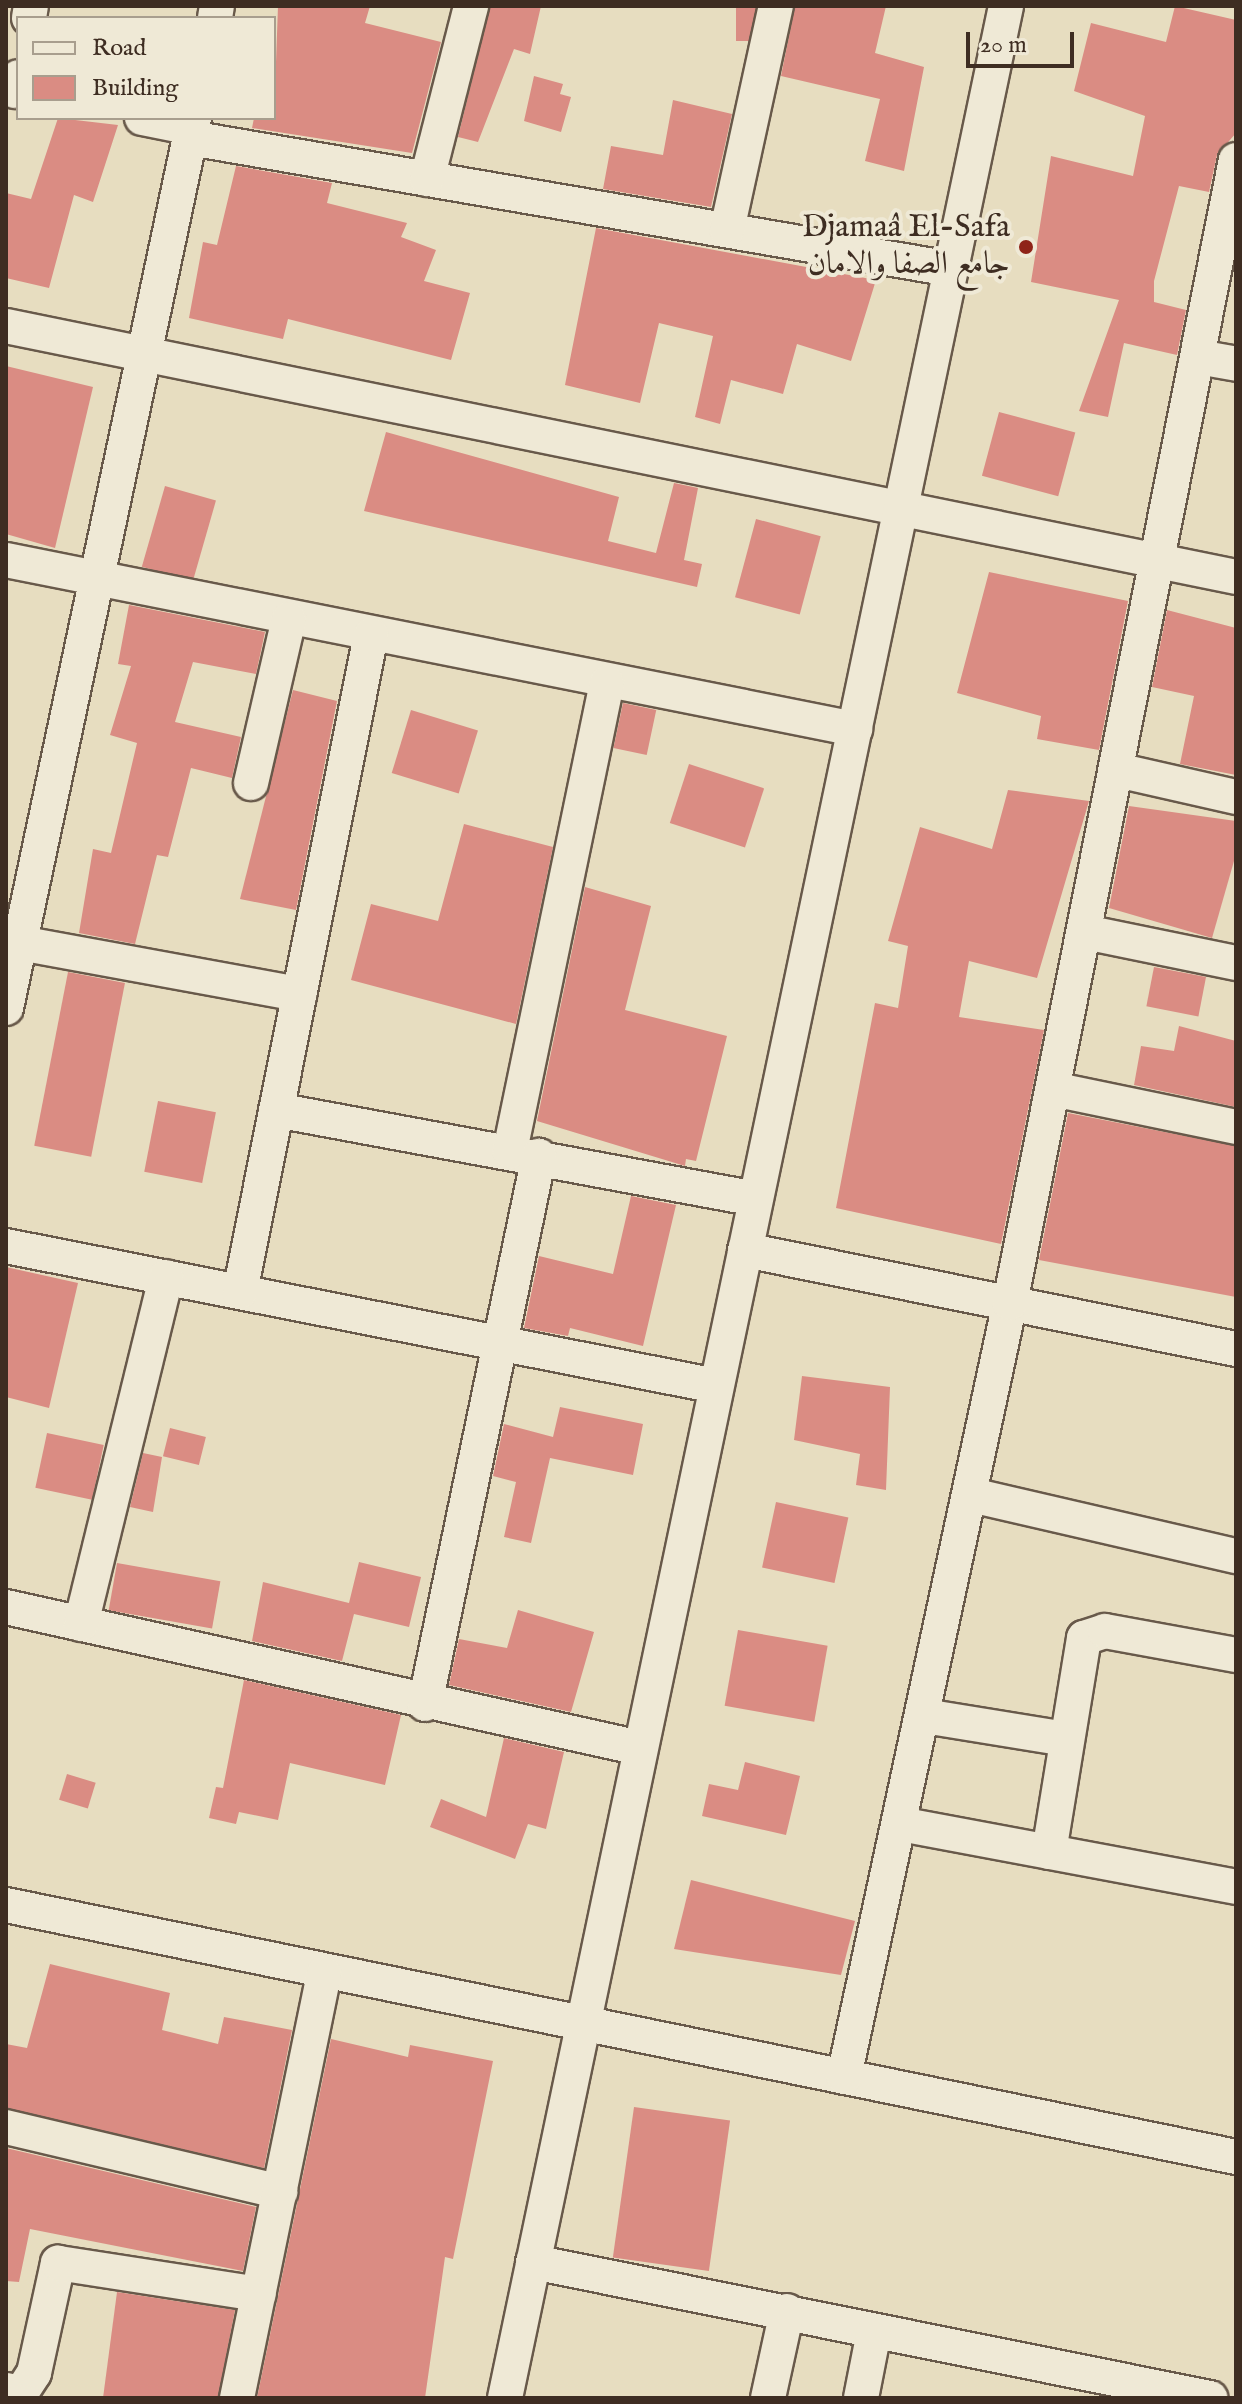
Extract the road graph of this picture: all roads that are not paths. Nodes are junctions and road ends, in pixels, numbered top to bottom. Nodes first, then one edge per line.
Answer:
1 (471, 6) edge
2 (776, 6) edge
3 (1006, 6) edge
4 (152, 120) edge
5 (192, 128) edge
6 (1236, 160) edge
7 (427, 179) junction
8 (727, 230) junction
9 (1228, 250) edge
10 (951, 269) junction
11 (6, 326) edge
12 (144, 354) junction
13 (1198, 357) junction
14 (1236, 364) edge
15 (901, 508) junction
16 (6, 560) edge
17 (1159, 560) junction
18 (1236, 577) edge
19 (96, 580) junction
20 (289, 619) junction
21 (371, 635) junction
22 (607, 683) junction
23 (855, 729) junction
24 (1117, 770) junction
25 (251, 783) dead end
26 (1236, 797) edge
27 (1085, 932) junction
28 (20, 943) junction
29 (1236, 963) edge
30 (299, 994) junction
31 (6, 1008) edge
32 (1053, 1089) junction
33 (276, 1110) junction
34 (1236, 1127) edge
35 (524, 1153) junction
36 (755, 1199) junction
37 (6, 1246) edge
38 (745, 1250) junction
39 (166, 1277) junction
40 (240, 1292) junction
41 (1010, 1303) junction
42 (502, 1344) junction
43 (1236, 1349) edge
44 (716, 1386) junction
45 (971, 1495) junction
46 (1236, 1556) edge
47 (6, 1607) edge
48 (81, 1624) junction
49 (1236, 1655) edge
50 (425, 1704) junction
51 (924, 1716) junction
52 (1066, 1739) junction
53 (640, 1748) junction
54 (900, 1824) junction
55 (1049, 1852) junction
56 (1236, 1887) edge
57 (6, 1905) edge
58 (324, 1974) junction
59 (582, 2026) junction
60 (844, 2077) junction
61 (6, 2127) edge
62 (1236, 2157) edge
63 (280, 2192) junction
64 (533, 2262) junction
65 (259, 2294) junction
66 (787, 2311) junction
67 (874, 2332) junction
68 (1115, 2389) edge
69 (6, 2390) edge
70 (237, 2398) edge
71 (505, 2398) edge
72 (768, 2398) edge
73 (861, 2398) edge
74 (1210, 2398) edge

1 - 7 street
2 - 8 street
3 - 10 street
4 - 5 street
5 - 7 street
5 - 12 street
6 - 9 street
7 - 8 street
8 - 10 street
9 - 13 street
10 - 15 street
11 - 12 street
12 - 15 street
12 - 19 street
13 - 14 street
13 - 17 street
15 - 17 street
15 - 23 street
16 - 19 street
17 - 18 street
17 - 24 street
19 - 20 street
19 - 28 street
20 - 21 street
20 - 25 street
21 - 22 street
21 - 30 street
22 - 23 street
22 - 35 street
23 - 36 street
24 - 26 street
24 - 27 street
27 - 29 street
27 - 32 street
28 - 30 street
28 - 31 street
30 - 33 street
32 - 34 street
32 - 41 street
33 - 35 street
33 - 40 street
35 - 36 street
35 - 42 street
36 - 38 street
37 - 39 street
38 - 41 street
38 - 44 street
39 - 40 street
39 - 48 street
40 - 42 street
41 - 43 street
41 - 45 street
42 - 44 street
42 - 50 street
44 - 53 street
45 - 46 street
45 - 51 street
47 - 48 street
48 - 50 street
49 - 52 street
50 - 53 street
51 - 52 street
51 - 54 street
52 - 55 street
53 - 59 street
54 - 55 street
54 - 60 street
55 - 56 street
57 - 58 street
58 - 59 street
58 - 63 street
59 - 60 street
59 - 64 street
60 - 62 street
61 - 63 street
63 - 65 street
64 - 66 street
64 - 71 street
65 - 69 street
65 - 70 street
66 - 67 street
66 - 72 street
67 - 68 street
67 - 73 street
68 - 74 street

